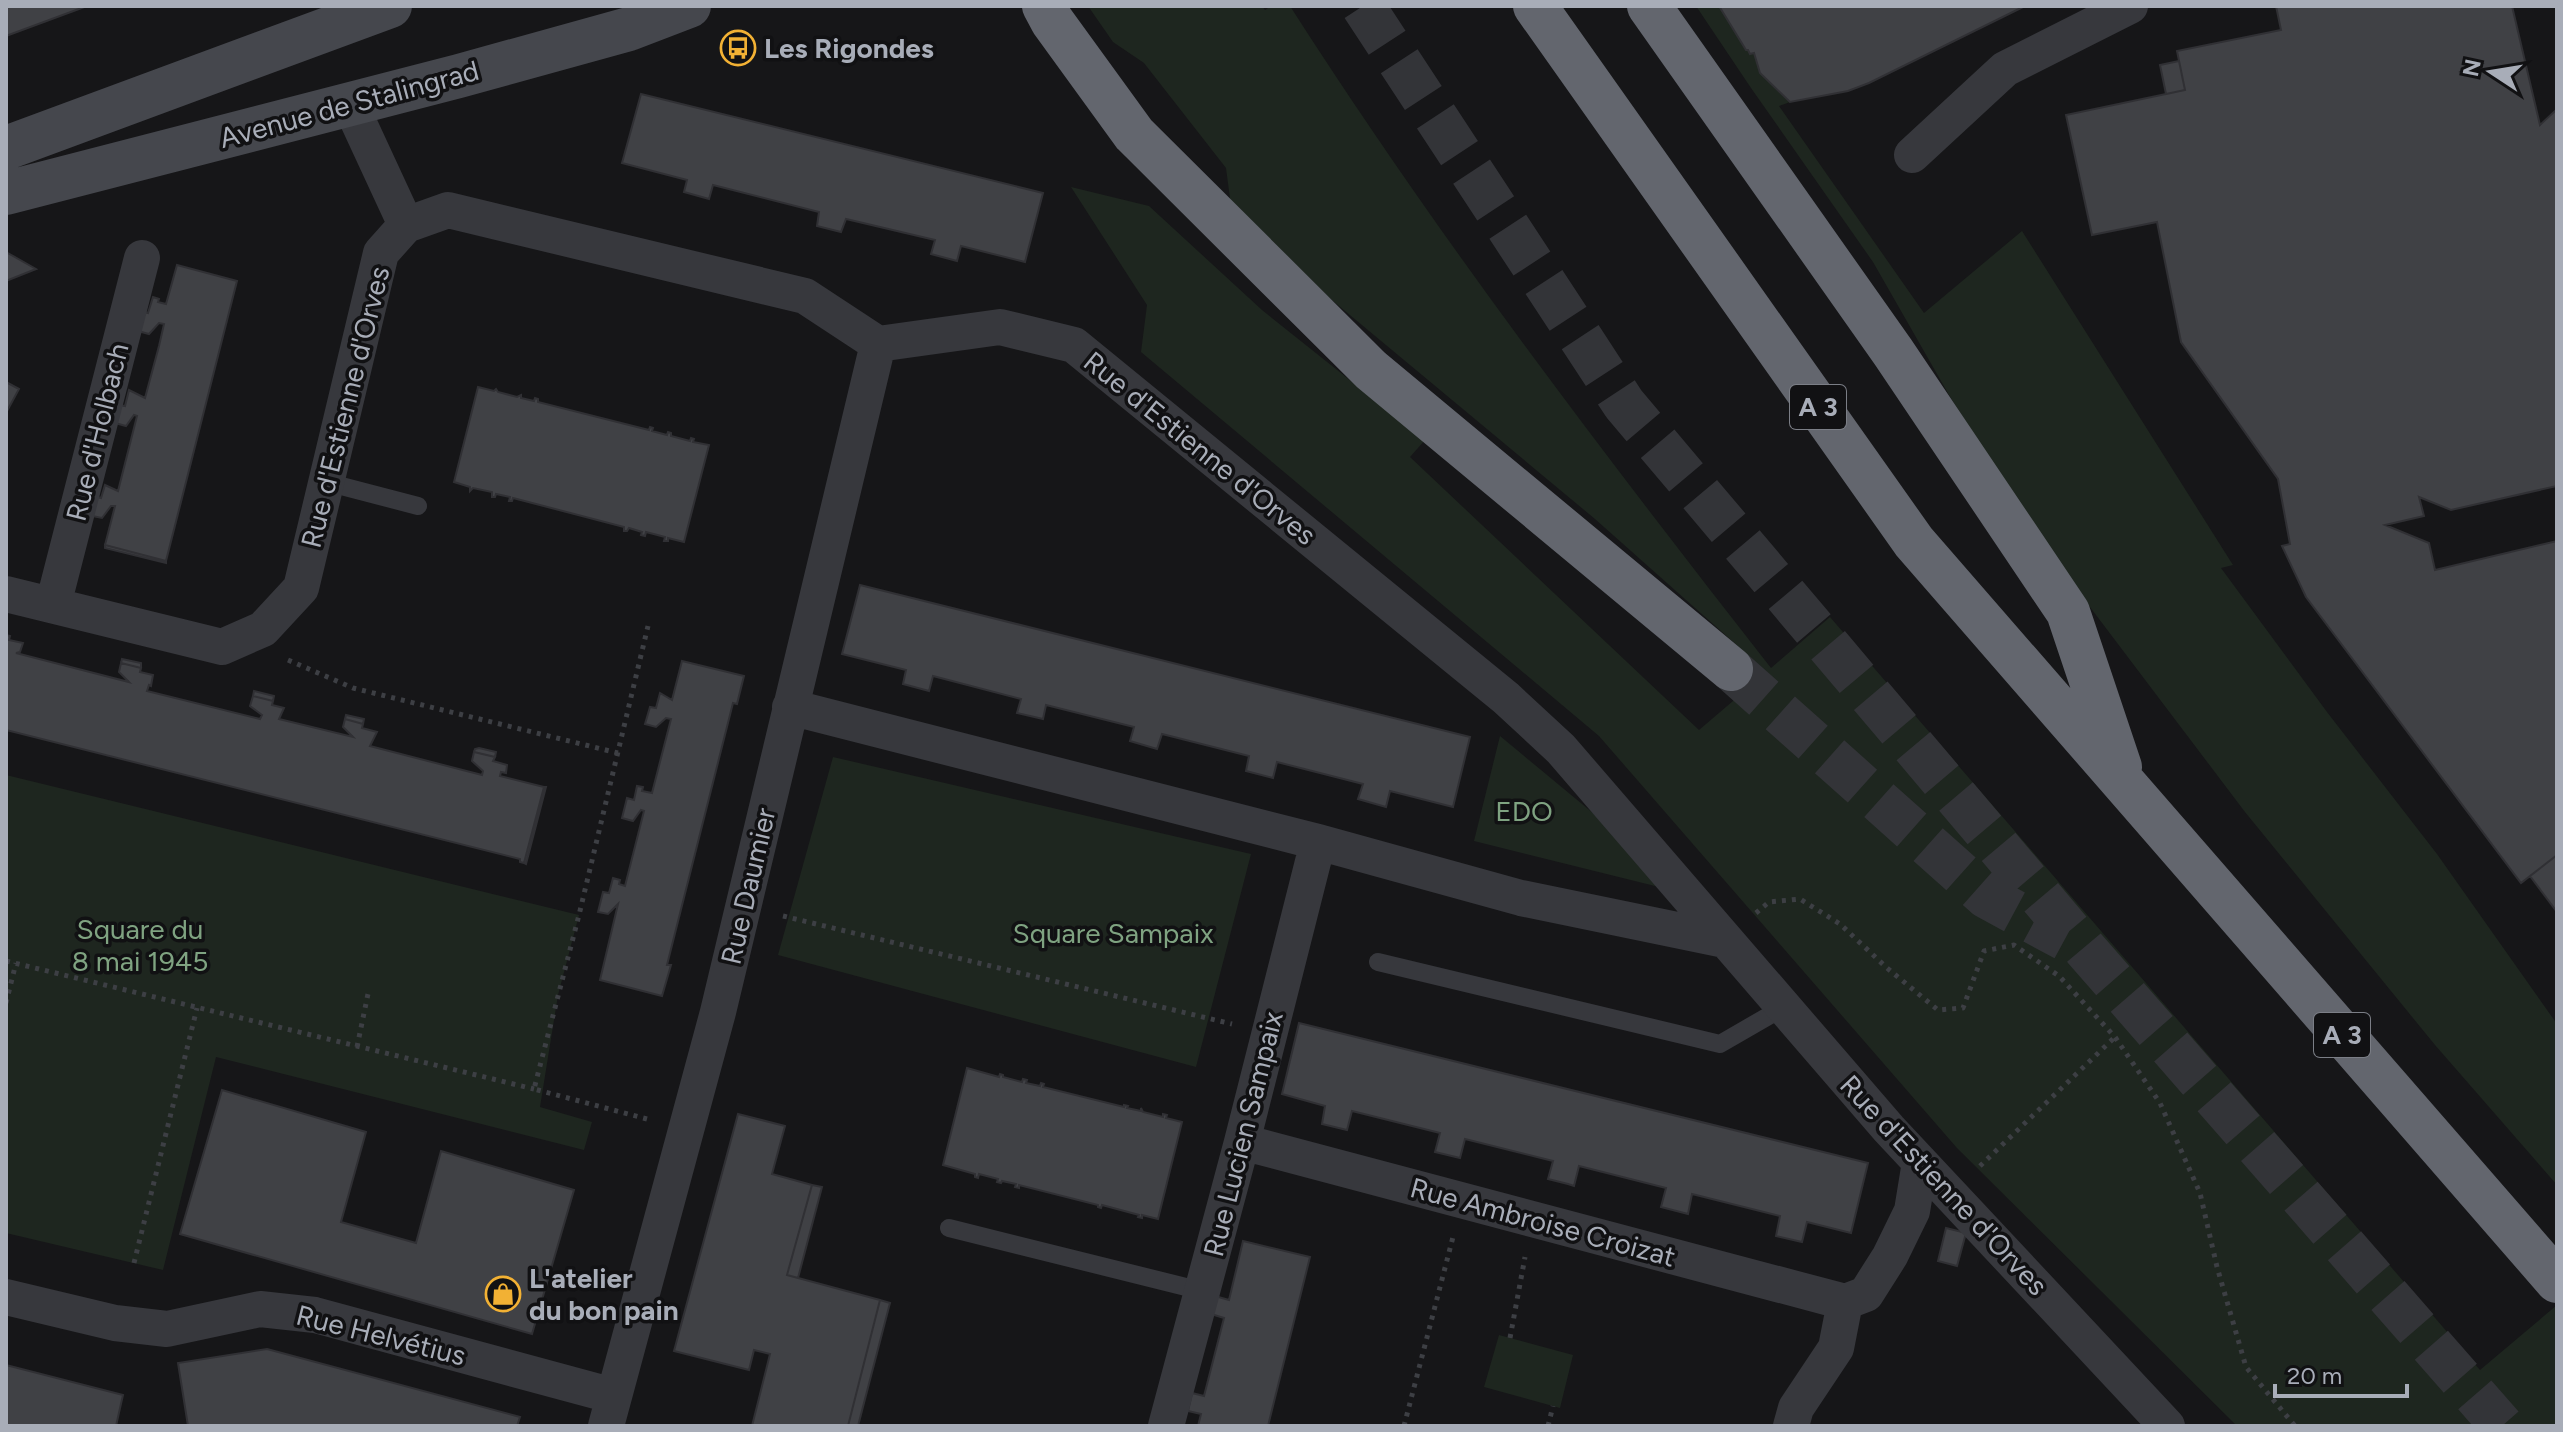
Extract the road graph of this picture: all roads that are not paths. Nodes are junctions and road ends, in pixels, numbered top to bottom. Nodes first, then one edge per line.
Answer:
1 (390, 6) edge
2 (689, 6) edge
3 (1044, 6) edge
4 (1535, 6) edge
5 (1649, 6) edge
6 (2130, 6) edge
7 (350, 104) junction
8 (6, 148) edge
9 (1912, 155) dead end
10 (6, 193) edge
11 (406, 225) junction
12 (142, 258) dead end
13 (878, 344) junction
14 (326, 482) junction
15 (418, 506) dead end
16 (6, 594) edge
17 (53, 605) junction
18 (1731, 669) tunnel mouth
19 (790, 707) junction
20 (2127, 788) junction
21 (1318, 842) junction
22 (1725, 940) junction
23 (1378, 962) dead end
24 (1784, 1007) junction
25 (1242, 1142) junction
26 (1920, 1162) junction
27 (949, 1228) dead end
28 (2557, 1281) edge
29 (1202, 1291) junction
30 (6, 1297) edge
31 (1845, 1302) junction
32 (610, 1411) edge
33 (1166, 1426) edge
34 (1791, 1426) edge
35 (2167, 1426) edge

1 - 8 main road
2 - 7 main road, Avenue de Stalingrad
3 - 18 highway
4 - 20 highway, A 3
5 - 20 highway
6 - 9 street
7 - 10 main road, Avenue de Stalingrad
7 - 11 street
11 - 13 street
11 - 14 street, Rue d'Estienne d'Orves
12 - 17 street, Rue d'Holbach
13 - 19 street, Rue Daumier
13 - 22 street, Rue d'Estienne d'Orves
14 - 15 lane
14 - 17 street, Rue d'Estienne d'Orves
16 - 17 street
19 - 21 street
19 - 32 street, Rue Daumier
20 - 28 highway, A 3
21 - 22 street
21 - 25 street, Rue Lucien Sampaix
22 - 24 street, Rue d'Estienne d'Orves
23 - 24 lane
24 - 26 street, Rue d'Estienne d'Orves
25 - 29 street, Rue Lucien Sampaix
25 - 31 street, Rue Ambroise Croizat
26 - 31 street
26 - 35 street, Rue d'Estienne d'Orves
27 - 29 lane
29 - 33 street, Rue Lucien Sampaix
30 - 32 street, Rue Helvétius
31 - 34 street

